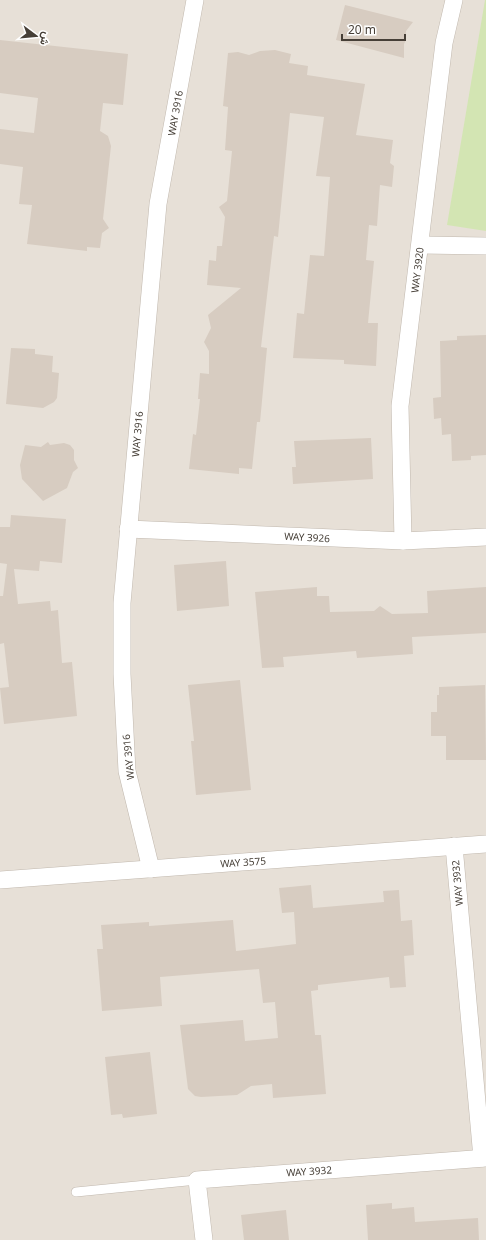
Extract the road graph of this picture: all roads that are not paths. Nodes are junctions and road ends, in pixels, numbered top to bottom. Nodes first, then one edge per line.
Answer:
1 (195, 0) edge
2 (454, 0) edge
3 (420, 245) junction
4 (486, 246) edge
5 (128, 528) junction
6 (486, 537) edge
7 (403, 541) junction
8 (486, 844) edge
9 (454, 846) junction
10 (151, 869) junction
11 (0, 880) edge
12 (484, 1158) edge
13 (197, 1180) junction
14 (76, 1192) dead end
15 (204, 1240) edge

1 - 5 street, WAY 3916
2 - 3 street, WAY 3920
3 - 4 street
3 - 7 street, WAY 3920
5 - 7 street, WAY 3926
5 - 10 street, WAY 3916
6 - 7 street, WAY 3926
8 - 9 street, WAY 3575
9 - 10 street, WAY 3575
9 - 12 street, WAY 3932
10 - 11 street, WAY 3575
12 - 13 street, WAY 3932
13 - 14 lane
13 - 15 street

